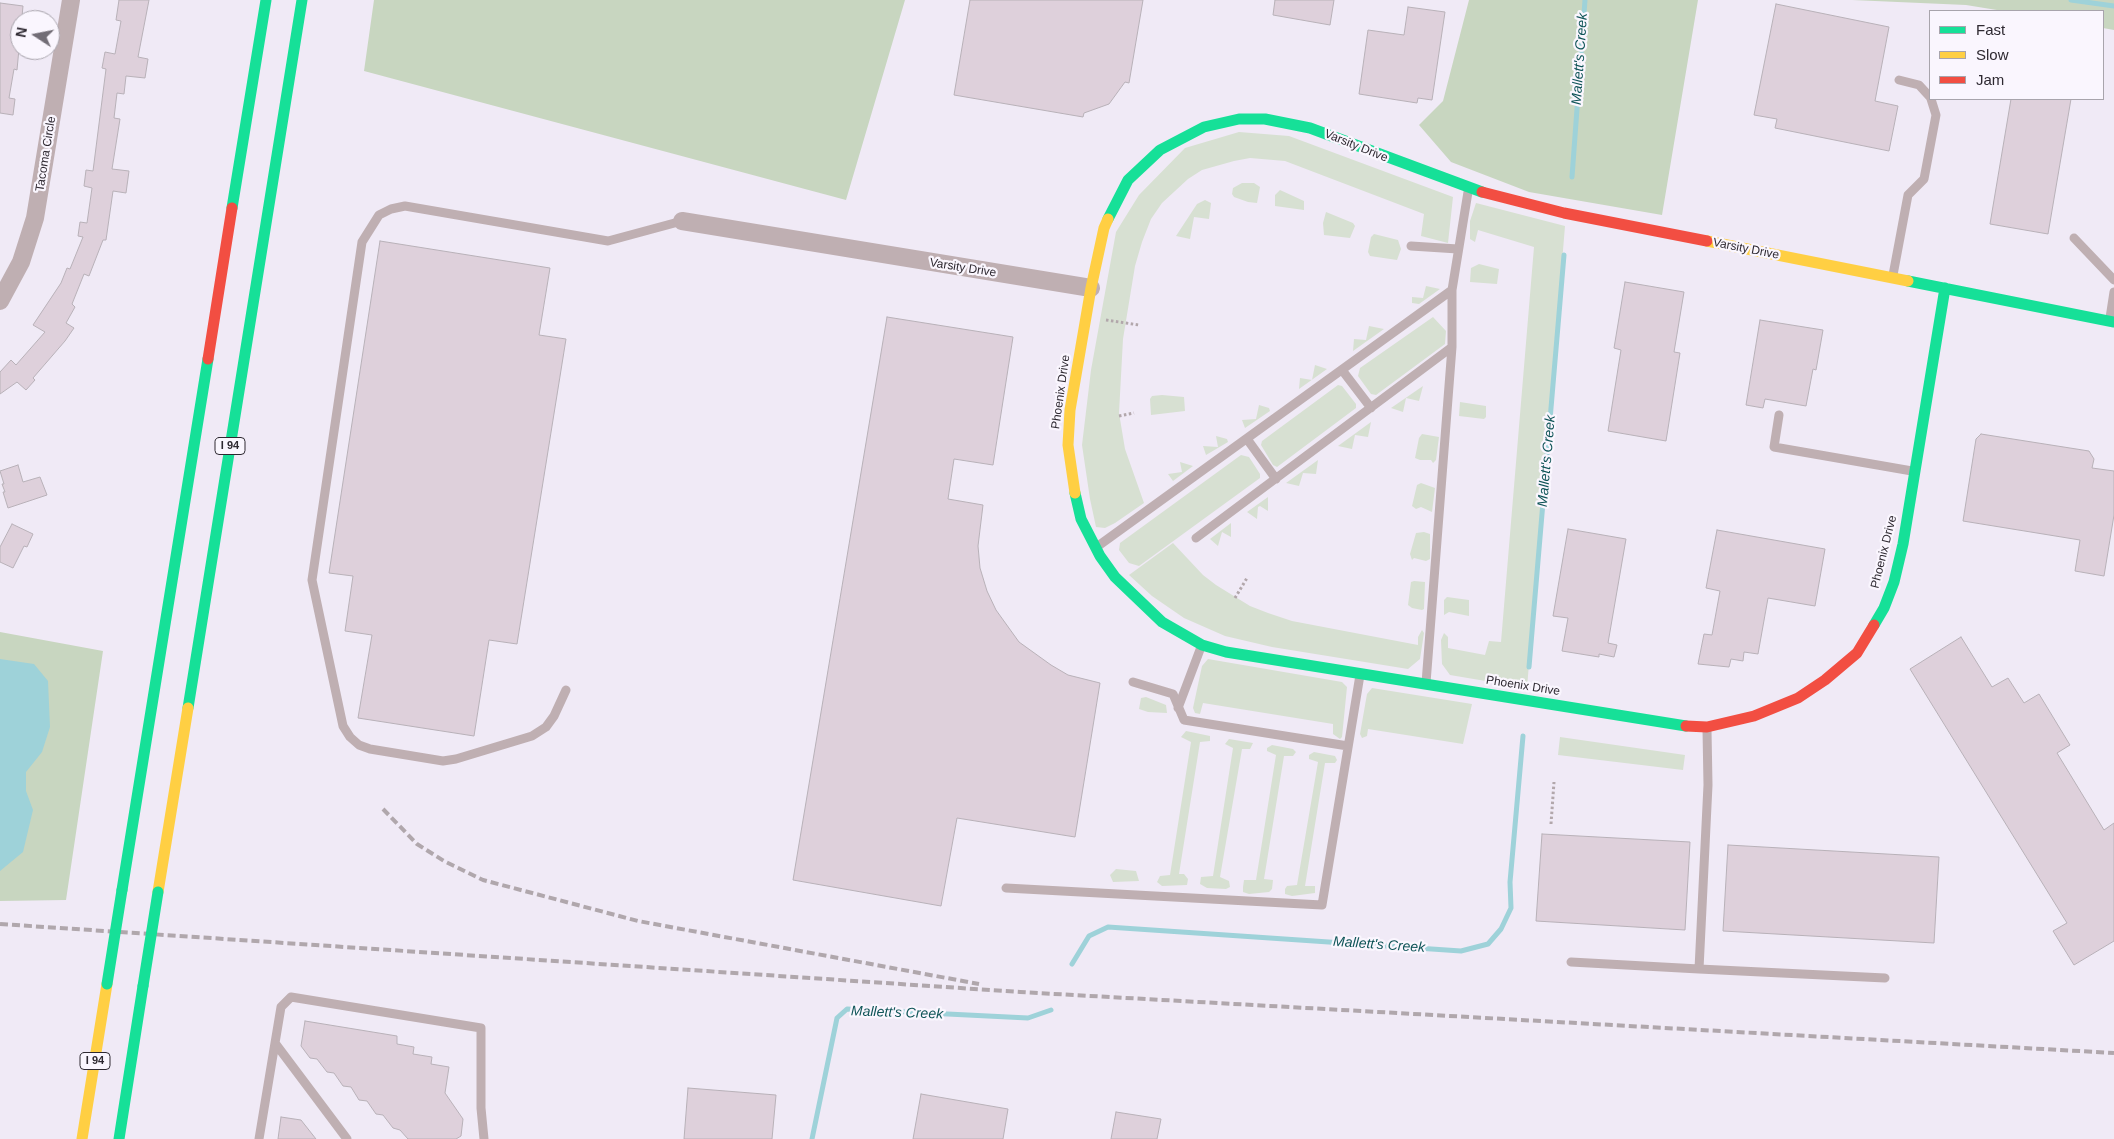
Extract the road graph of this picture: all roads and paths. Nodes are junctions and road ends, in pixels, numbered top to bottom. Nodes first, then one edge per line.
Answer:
1 (71, 0) edge
2 (266, 0) edge
3 (302, 0) edge
4 (1899, 80) dead end
5 (1929, 96) edge
6 (1932, 100) edge
7 (1468, 190) junction
8 (682, 221) joint
9 (2074, 238) dead end
10 (1411, 246) dead end
11 (1458, 249) junction
12 (1893, 278) junction
13 (2114, 280) edge
14 (1091, 288) junction
15 (1945, 288) junction
16 (1452, 290) junction
17 (2114, 292) edge
18 (0, 300) edge
19 (1100, 320) dead end
20 (2112, 321) edge
21 (1139, 325) dead end
22 (1452, 347) junction
23 (1342, 370) junction
24 (1371, 408) junction
25 (1134, 413) dead end
26 (1779, 415) dead end
27 (1119, 416) dead end
28 (1247, 438) junction
29 (1915, 472) junction
30 (1276, 479) junction
31 (1196, 538) dead end
32 (1095, 548) junction
33 (1247, 578) dead end
34 (1235, 598) dead end
35 (1202, 645) junction
36 (1360, 674) junction
37 (1133, 682) dead end
38 (1426, 684) junction
39 (566, 690) dead end
40 (1178, 708) junction
41 (1707, 727) junction
42 (1348, 746) junction
43 (1554, 782) dead end
44 (1552, 824) dead end
45 (1006, 888) dead end
46 (1571, 962) dead end
47 (1699, 969) junction
48 (1884, 978) dead end
49 (274, 1043) junction
50 (82, 1139) edge
51 (119, 1139) edge
52 (258, 1139) edge
53 (347, 1139) edge
54 (484, 1139) edge

1 - 18 street, Tacoma Circle
2 - 50 main road, I 94, bridge
3 - 51 main road, I 94, bridge
4 - 5 lane
6 - 12 lane
7 - 11 lane
7 - 12 main road, Varsity Drive
7 - 14 main road, Varsity Drive
8 - 14 street, Varsity Drive
8 - 39 lane
9 - 13 lane
10 - 11 lane
11 - 16 lane
12 - 15 main road, Varsity Drive
14 - 32 main road, Phoenix Drive
15 - 20 main road, Varsity Drive
15 - 29 main road, Phoenix Drive
16 - 22 lane
16 - 23 lane
17 - 20 lane
19 - 21 path
22 - 24 lane
22 - 38 lane
23 - 24 lane
23 - 28 lane
24 - 30 lane
25 - 27 path
26 - 29 lane
28 - 30 lane
28 - 32 lane
29 - 41 main road, Phoenix Drive
30 - 31 lane
32 - 35 main road, Phoenix Drive
33 - 34 path
35 - 36 main road, Phoenix Drive
35 - 40 lane
36 - 38 main road, Phoenix Drive
36 - 42 lane
37 - 40 lane
38 - 41 main road, Phoenix Drive
40 - 42 lane
41 - 47 lane
42 - 45 lane
43 - 44 path
46 - 47 lane
47 - 48 lane
49 - 52 lane
49 - 53 lane
49 - 54 lane

